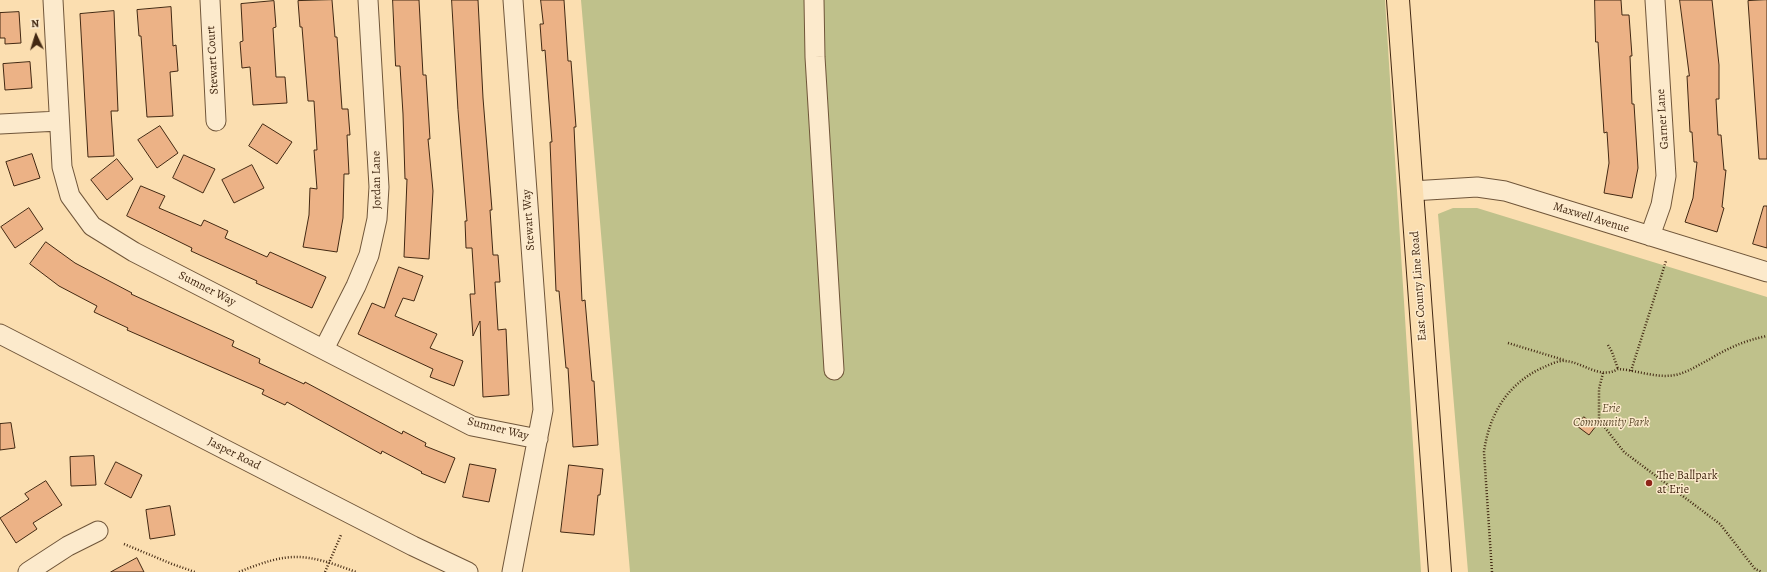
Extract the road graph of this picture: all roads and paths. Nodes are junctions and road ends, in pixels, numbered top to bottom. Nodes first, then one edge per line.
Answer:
1 (53, 0) edge
2 (210, 0) edge
3 (368, 0) edge
4 (513, 0) edge
5 (814, 0) edge
6 (1398, 0) edge
7 (1655, 0) edge
8 (216, 121) dead end
9 (59, 122) junction
10 (0, 124) edge
11 (1412, 190) junction
12 (1650, 236) junction
13 (1666, 261) dead end
14 (1767, 272) edge
15 (0, 334) edge
16 (1767, 336) edge
17 (1508, 343) dead end
18 (1608, 345) dead end
19 (324, 349) junction
20 (1565, 360) junction
21 (1618, 369) junction
22 (834, 370) dead end
23 (1631, 371) junction
24 (1603, 373) junction
25 (538, 439) junction
26 (98, 531) dead end
27 (341, 535) dead end
28 (124, 544) dead end
29 (330, 562) junction
30 (28, 572) edge
31 (195, 572) edge
32 (239, 572) edge
33 (325, 572) edge
34 (356, 572) edge
35 (468, 572) edge
36 (512, 572) edge
37 (1440, 572) edge
38 (1492, 572) edge
39 (1762, 572) edge

1 - 9 street, Sumner Way
2 - 8 street, Stewart Court
3 - 19 street, Jordan Lane
4 - 25 street, Stewart Way
5 - 22 street
6 - 11 main road, East County Line Road
7 - 12 street, Garner Lane
9 - 10 street
9 - 19 street, Sumner Way
11 - 12 street, Maxwell Avenue
11 - 37 main road, East County Line Road
12 - 14 street, Maxwell Avenue
13 - 23 path
15 - 35 street, Jasper Road
16 - 23 path
17 - 20 path
18 - 21 path
19 - 25 street, Sumner Way
20 - 24 path
20 - 38 path
21 - 23 path
21 - 24 path
24 - 39 path
25 - 36 street, Stewart Way
26 - 30 street
27 - 29 path
28 - 31 path
29 - 32 path
29 - 33 path
29 - 34 path

